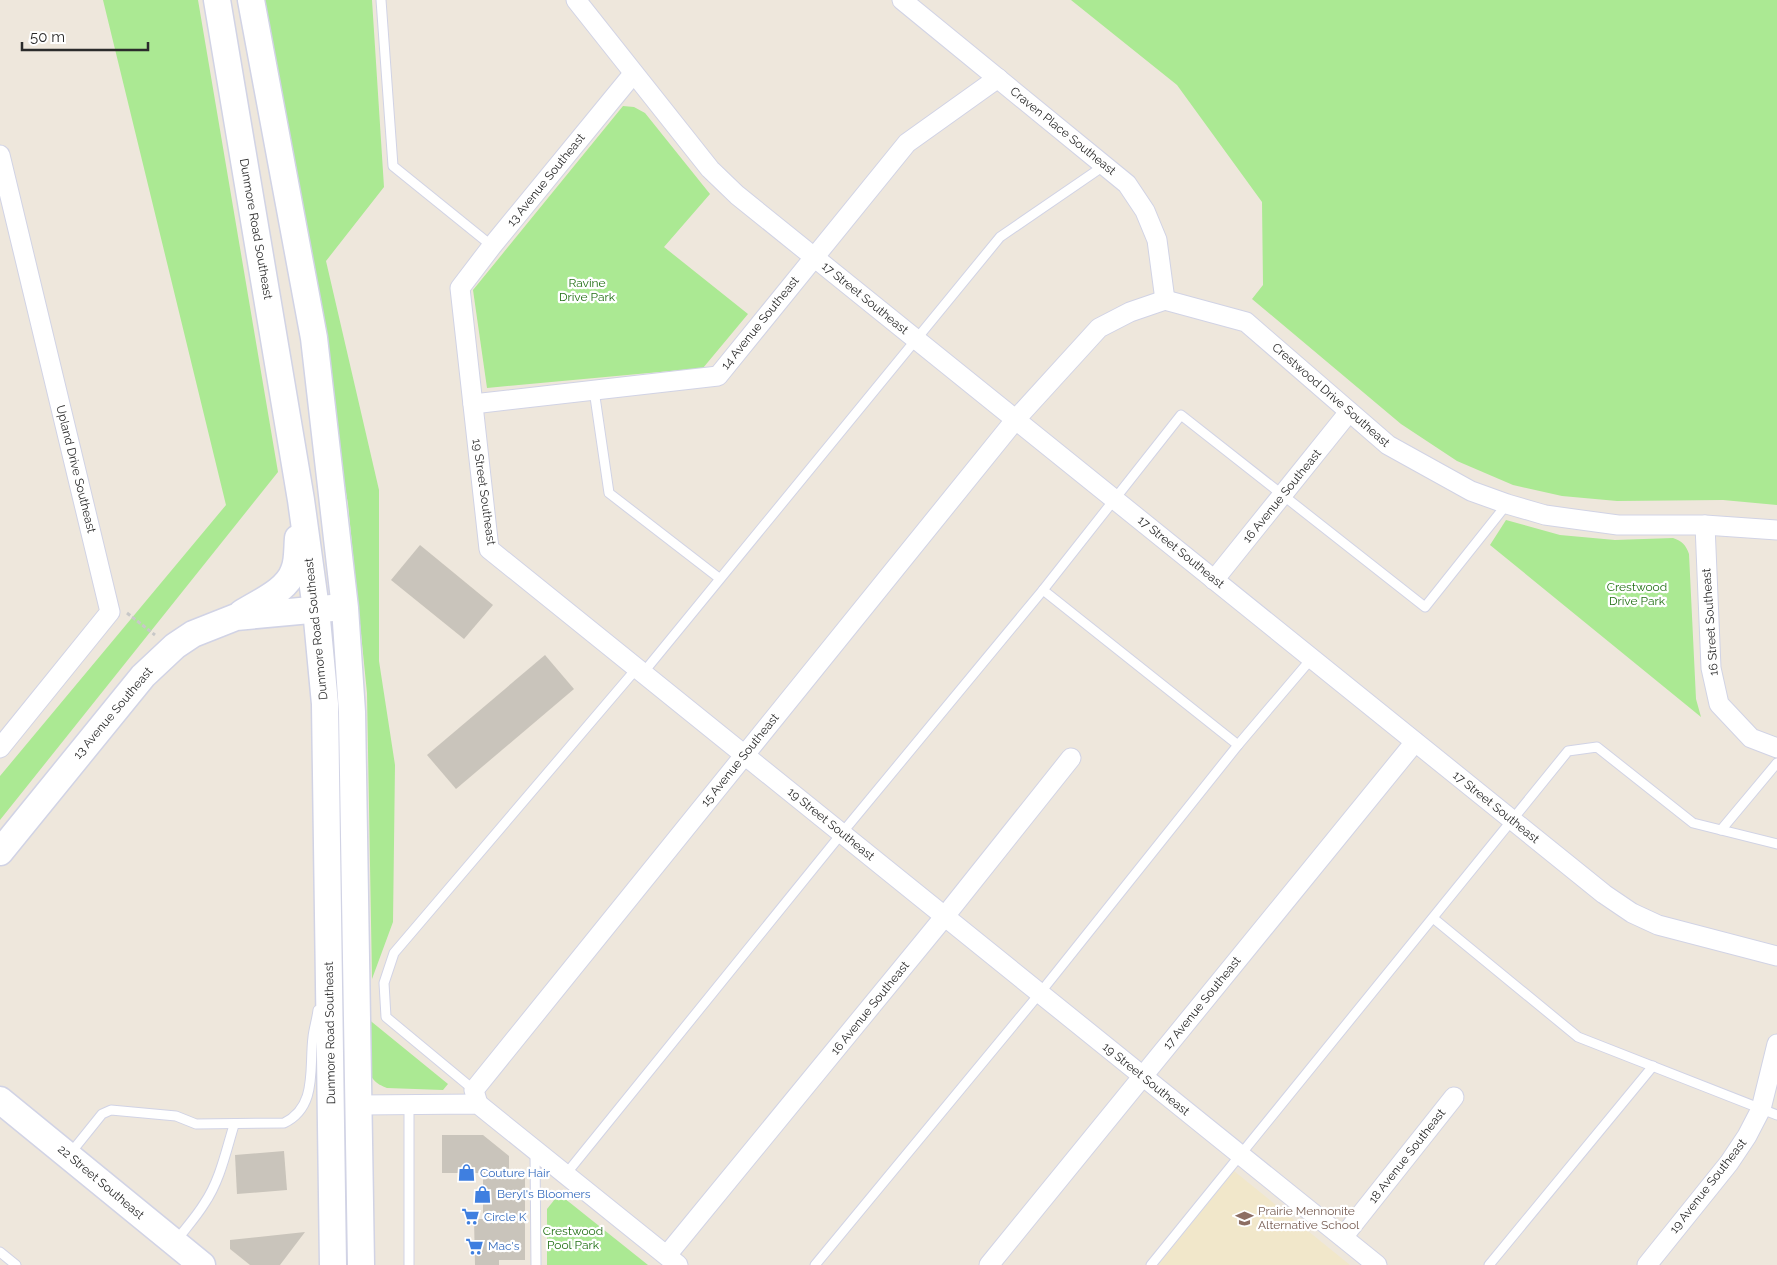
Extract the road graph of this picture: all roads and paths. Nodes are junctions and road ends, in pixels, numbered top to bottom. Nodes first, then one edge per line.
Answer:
1 (217, 0) edge
2 (251, 0) edge
3 (381, 0) edge
4 (576, 0) edge
5 (902, 0) edge
6 (634, 74) junction
7 (998, 78) junction
8 (0, 155) edge
9 (1105, 165) junction
10 (492, 246) junction
11 (814, 257) junction
12 (460, 288) joint
13 (1165, 300) junction
14 (916, 339) junction
15 (594, 390) junction
16 (473, 404) junction
17 (1349, 412) junction
18 (1016, 419) junction
19 (1282, 495) junction
20 (1115, 499) junction
21 (301, 500) junction
22 (1507, 504) junction
23 (1705, 525) junction
24 (1777, 530) edge
25 (719, 578) junction
26 (1214, 580) junction
27 (1043, 590) junction
28 (345, 608) junction
29 (316, 610) junction
30 (127, 613) dead end
31 (236, 617) junction
32 (155, 635) dead end
33 (1312, 658) junction
34 (640, 670) junction
35 (1416, 742) junction
36 (1238, 745) junction
37 (0, 748) edge
38 (1777, 748) edge
39 (745, 755) junction
40 (1070, 758) dead end
41 (1777, 764) edge
42 (1512, 820) junction
43 (1722, 830) junction
44 (842, 833) junction
45 (1777, 844) edge
46 (0, 852) edge
47 (945, 916) junction
48 (1433, 918) junction
49 (1777, 956) edge
50 (329, 960) junction
51 (1040, 993) junction
52 (1777, 1044) edge
53 (1653, 1066) junction
54 (1143, 1076) junction
55 (476, 1097) junction
56 (1454, 1097) dead end
57 (0, 1100) edge
58 (359, 1105) junction
59 (409, 1105) junction
60 (1769, 1112) edge
61 (234, 1125) junction
62 (535, 1149) junction
63 (68, 1155) junction
64 (1240, 1155) junction
65 (566, 1174) junction
66 (1342, 1237) junction
67 (174, 1243) junction
68 (0, 1252) edge
69 (672, 1260) edge
70 (16, 1265) edge
71 (202, 1265) edge
72 (334, 1265) edge
73 (361, 1265) edge
74 (409, 1265) edge
75 (536, 1265) edge
76 (815, 1265) edge
77 (989, 1265) edge
78 (1151, 1265) edge
79 (1377, 1265) edge
80 (1489, 1265) edge
81 (1646, 1265) edge

1 - 21 main road, Dunmore Road Southeast
2 - 28 main road
3 - 10 lane
4 - 6 street, 17 Street Southeast
5 - 7 street, Craven Place Southeast
6 - 10 street, 13 Avenue Southeast
6 - 11 street, 17 Street Southeast
7 - 9 street, Craven Place Southeast
7 - 11 street, 14 Avenue Southeast
8 - 37 street, Upland Drive Southeast
9 - 13 street, Craven Place Southeast
9 - 14 lane
10 - 12 street, 13 Avenue Southeast
11 - 14 street, 17 Street Southeast
11 - 15 street, 14 Avenue Southeast
12 - 16 street, 19 Street Southeast
13 - 17 street, Crestwood Drive Southeast
13 - 18 street
14 - 18 street, 17 Street Southeast
14 - 25 lane
15 - 16 street, 14 Avenue Southeast
15 - 25 lane
16 - 34 street, 19 Street Southeast
17 - 19 street, 16 Avenue Southeast
17 - 22 street, Crestwood Drive Southeast
18 - 20 street, 17 Street Southeast
18 - 39 street, 15 Avenue Southeast
19 - 20 lane
19 - 22 lane
19 - 26 street, 16 Avenue Southeast
20 - 26 street, 17 Street Southeast
20 - 27 lane
21 - 29 main road, Dunmore Road Southeast
21 - 31 main road
22 - 23 street, Crestwood Drive Southeast
23 - 24 street, Crestwood Drive Southeast
23 - 38 street, 16 Street Southeast
25 - 34 lane
26 - 33 street, 17 Street Southeast
27 - 36 lane
27 - 44 lane
28 - 29 main road, 13 Avenue Southeast
28 - 58 main road
29 - 31 main road, 13 Avenue Southeast
29 - 50 main road, Dunmore Road Southeast
30 - 32 path
31 - 46 main road, 13 Avenue Southeast
33 - 35 street, 17 Street Southeast
33 - 36 lane
34 - 39 street, 19 Street Southeast
34 - 55 lane
35 - 42 street, 17 Street Southeast
35 - 54 street, 17 Avenue Southeast
36 - 51 lane
39 - 44 street, 19 Street Southeast
39 - 55 street, 15 Avenue Southeast
40 - 47 street, 16 Avenue Southeast
41 - 43 lane
42 - 43 lane
42 - 48 lane
42 - 49 street, 17 Street Southeast
43 - 45 lane
44 - 47 street, 19 Street Southeast
44 - 65 lane
47 - 51 street, 19 Street Southeast
47 - 69 street, 16 Avenue Southeast
48 - 53 lane
48 - 64 lane
50 - 61 lane
50 - 72 main road, Dunmore Road Southeast
51 - 54 street, 19 Street Southeast
51 - 76 lane
52 - 60 street, 19 Avenue Southeast
53 - 60 lane
53 - 80 lane
54 - 64 street, 19 Street Southeast
54 - 77 street, 17 Avenue Southeast
55 - 59 street
55 - 62 street
56 - 66 street, 18 Avenue Southeast
57 - 63 main road, 22 Street Southeast
58 - 59 street
58 - 73 main road
59 - 74 lane
60 - 81 street, 19 Avenue Southeast
61 - 63 lane
61 - 67 lane
62 - 65 street
62 - 75 lane
63 - 67 main road, 22 Street Southeast
64 - 66 street, 19 Street Southeast
64 - 78 lane
65 - 69 street
66 - 79 street, 19 Street Southeast
67 - 71 main road, 22 Street Southeast
68 - 70 lane

